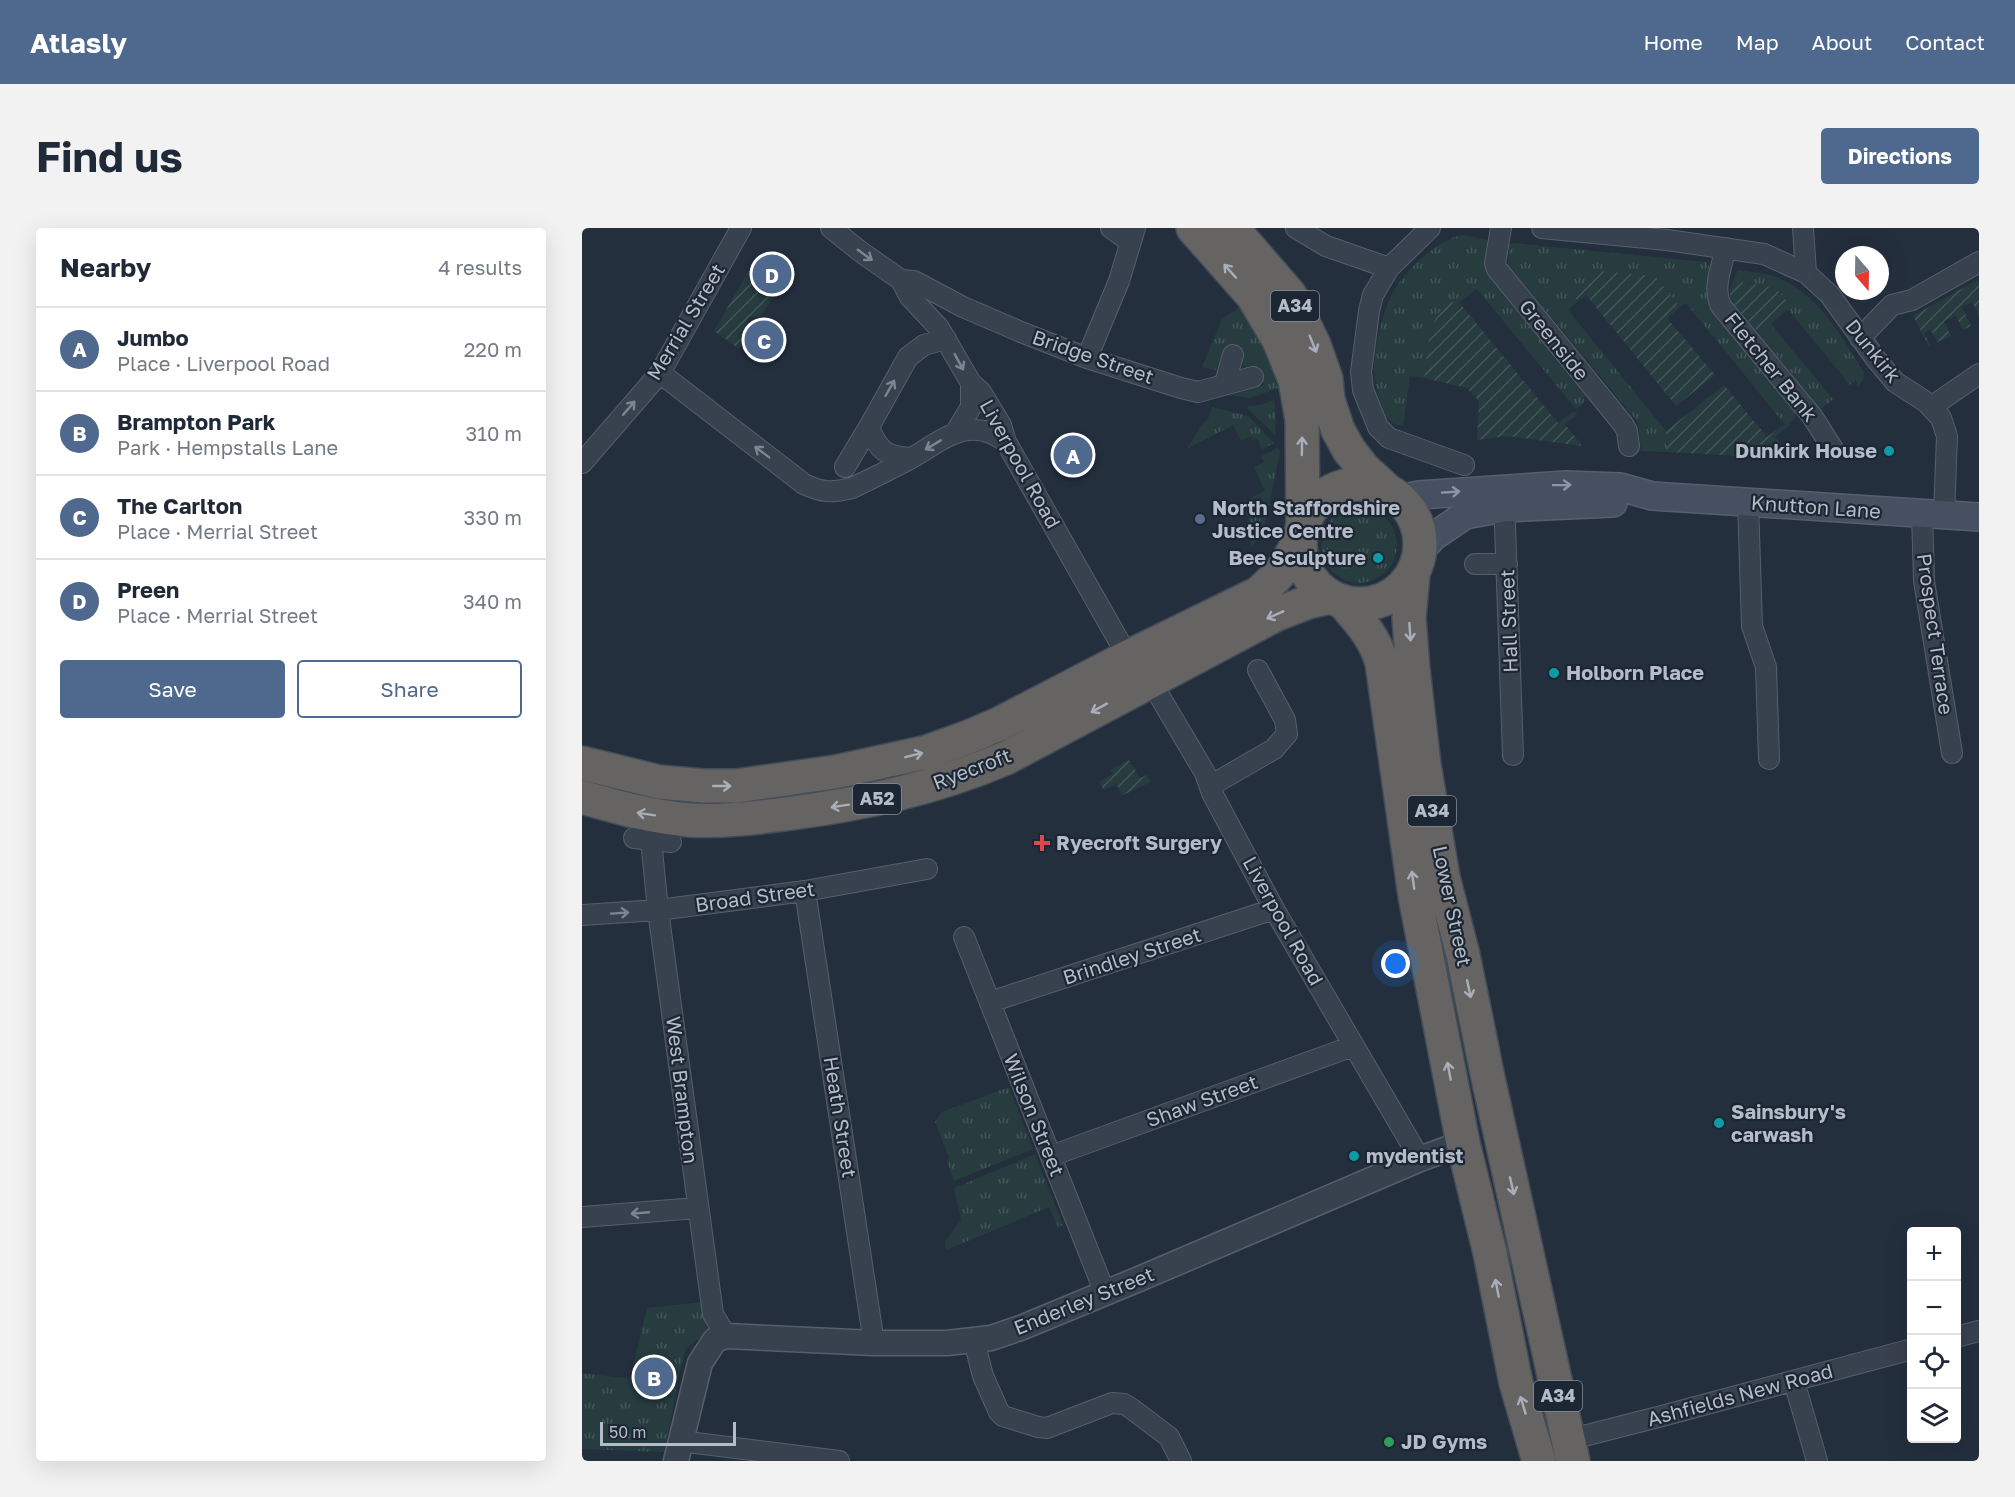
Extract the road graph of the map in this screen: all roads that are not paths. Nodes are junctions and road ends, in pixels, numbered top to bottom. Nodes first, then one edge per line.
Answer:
1 (831, 228) edge
2 (1111, 228) edge
3 (1193, 228) edge
4 (1232, 228) edge
5 (1296, 228) edge
6 (1430, 228) edge
7 (1501, 228) edge
8 (1542, 228) edge
9 (1803, 228) edge
10 (741, 229) edge
11 (1132, 235) edge
12 (1726, 248) junction
13 (1979, 262) edge
14 (1389, 268) junction
15 (1806, 273) junction
16 (901, 280) junction
17 (963, 307) junction
18 (943, 334) junction
19 (1860, 338) junction
20 (1233, 355) dead end
21 (1087, 357) junction
22 (660, 373) junction
23 (1979, 374) edge
24 (1253, 377) dead end
25 (971, 383) junction
26 (1225, 383) junction
27 (1934, 409) junction
28 (869, 427) junction
29 (956, 432) junction
30 (1006, 442) junction
31 (1629, 446) dead end
32 (1833, 449) dead end
33 (910, 459) junction
34 (582, 463) edge
35 (1464, 465) dead end
36 (845, 467) dead end
37 (1302, 481) junction
38 (1394, 495) junction
39 (1504, 498) junction
40 (1748, 502) junction
41 (1933, 515) junction
42 (1979, 517) edge
43 (1302, 532) junction
44 (1416, 562) junction
45 (1475, 564) dead end
46 (1507, 564) junction
47 (1336, 599) junction
48 (1199, 623) junction
49 (1128, 657) junction
50 (1258, 670) dead end
51 (1150, 680) junction
52 (1952, 753) dead end
53 (1513, 755) dead end
54 (1769, 759) dead end
55 (582, 763) edge
56 (1210, 786) junction
57 (582, 797) edge
58 (652, 840) dead end
59 (927, 869) dead end
60 (805, 891) junction
61 (1274, 909) junction
62 (658, 910) junction
63 (582, 915) edge
64 (964, 937) dead end
65 (990, 1002) junction
66 (1353, 1046) junction
67 (1480, 1130) junction
68 (1051, 1156) junction
69 (1420, 1159) junction
70 (697, 1208) junction
71 (582, 1217) edge
72 (1105, 1293) junction
73 (1979, 1330) edge
74 (1544, 1331) junction
75 (1961, 1335) edge
76 (726, 1336) junction
77 (1507, 1340) junction
78 (974, 1341) junction
79 (874, 1343) junction
80 (1907, 1350) edge
81 (1794, 1381) junction
82 (1570, 1450) edge
83 (678, 1451) edge
84 (754, 1456) edge
85 (839, 1461) edge
86 (1181, 1461) edge
87 (1539, 1461) edge
88 (1817, 1461) edge

1 -> 16 street
2 - 11 street
37 -> 3 highway, A34
4 -> 38 highway, A34
5 - 14 street
6 - 14 street
7 - 31 street, Greenside
8 - 12 street, Dunkirk
9 - 15 street
10 - 22 street, Merrial Street
11 - 21 street
12 - 15 street, Dunkirk
12 - 32 street, Fletcher Bank
13 - 19 street
14 - 35 street
15 - 19 street, Dunkirk
16 - 17 street, Bridge Street
16 - 18 street, Liverpool Road
17 - 18 street
17 - 21 street, Bridge Street
18 -> 25 street, Liverpool Road
28 -> 18 street
19 - 27 street, Dunkirk
20 - 26 street
21 - 26 street, Bridge Street
33 -> 22 street
34 -> 22 street, Merrial Street
23 - 27 street
24 - 26 street, Bridge Street
25 - 29 street
25 - 30 street, Liverpool Road
27 - 41 street, Dunkirk
28 - 33 street
28 - 36 street
29 - 30 street
29 -> 33 street
30 - 49 street, Liverpool Road
37 - 43 highway, A34
37 - 48 highway, Ryecroft / A52
38 -> 39 main road, Knutton Lane
38 - 43 highway
38 - 44 highway
39 - 40 main road, Knutton Lane
39 - 44 main road, Knutton Lane
39 - 46 street, Hall Street
40 - 41 main road, Knutton Lane
40 - 54 street
41 - 42 main road, Knutton Lane
41 - 52 street, Prospect Terrace
43 - 47 highway
43 - 48 highway, Ryecroft / A52
44 - 47 highway
44 -> 67 highway, Lower Street / A34
45 - 46 street
46 - 53 street, Hall Street
47 -> 51 highway, Ryecroft / A52
67 -> 47 highway, Lower Street / A34
48 - 49 highway, Ryecroft / A52
55 -> 49 highway, Ryecroft / A52
50 - 56 street
51 - 56 street, Liverpool Road
51 -> 57 highway, Ryecroft / A52
56 - 61 street, Liverpool Road
58 - 62 street, West Brampton
59 - 60 street, Broad Street
60 - 62 street, Broad Street
60 - 79 street, Heath Street
61 - 65 street, Brindley Street
61 - 66 street, Liverpool Road
63 -> 62 street, Broad Street
62 - 70 street, West Brampton
64 - 65 street, Wilson Street
65 - 68 street, Wilson Street
66 - 68 street, Shaw Street
66 - 69 street, Liverpool Road
67 - 69 street, Enderley Street
67 -> 74 highway, A34
77 -> 67 highway, A34
68 - 72 street, Wilson Street
69 - 72 street, Enderley Street
70 -> 71 street
70 - 76 street, West Brampton
72 - 78 street, Enderley Street
73 - 75 street
74 - 77 highway
74 - 82 highway, A34
76 - 79 street, Enderley Street
76 - 83 street
87 -> 77 highway, A34
78 - 79 street, Enderley Street
78 - 86 street
80 - 81 street, Ashfields New Road
81 - 82 street, Ashfields New Road
81 - 88 street
83 - 84 street
84 - 85 street

